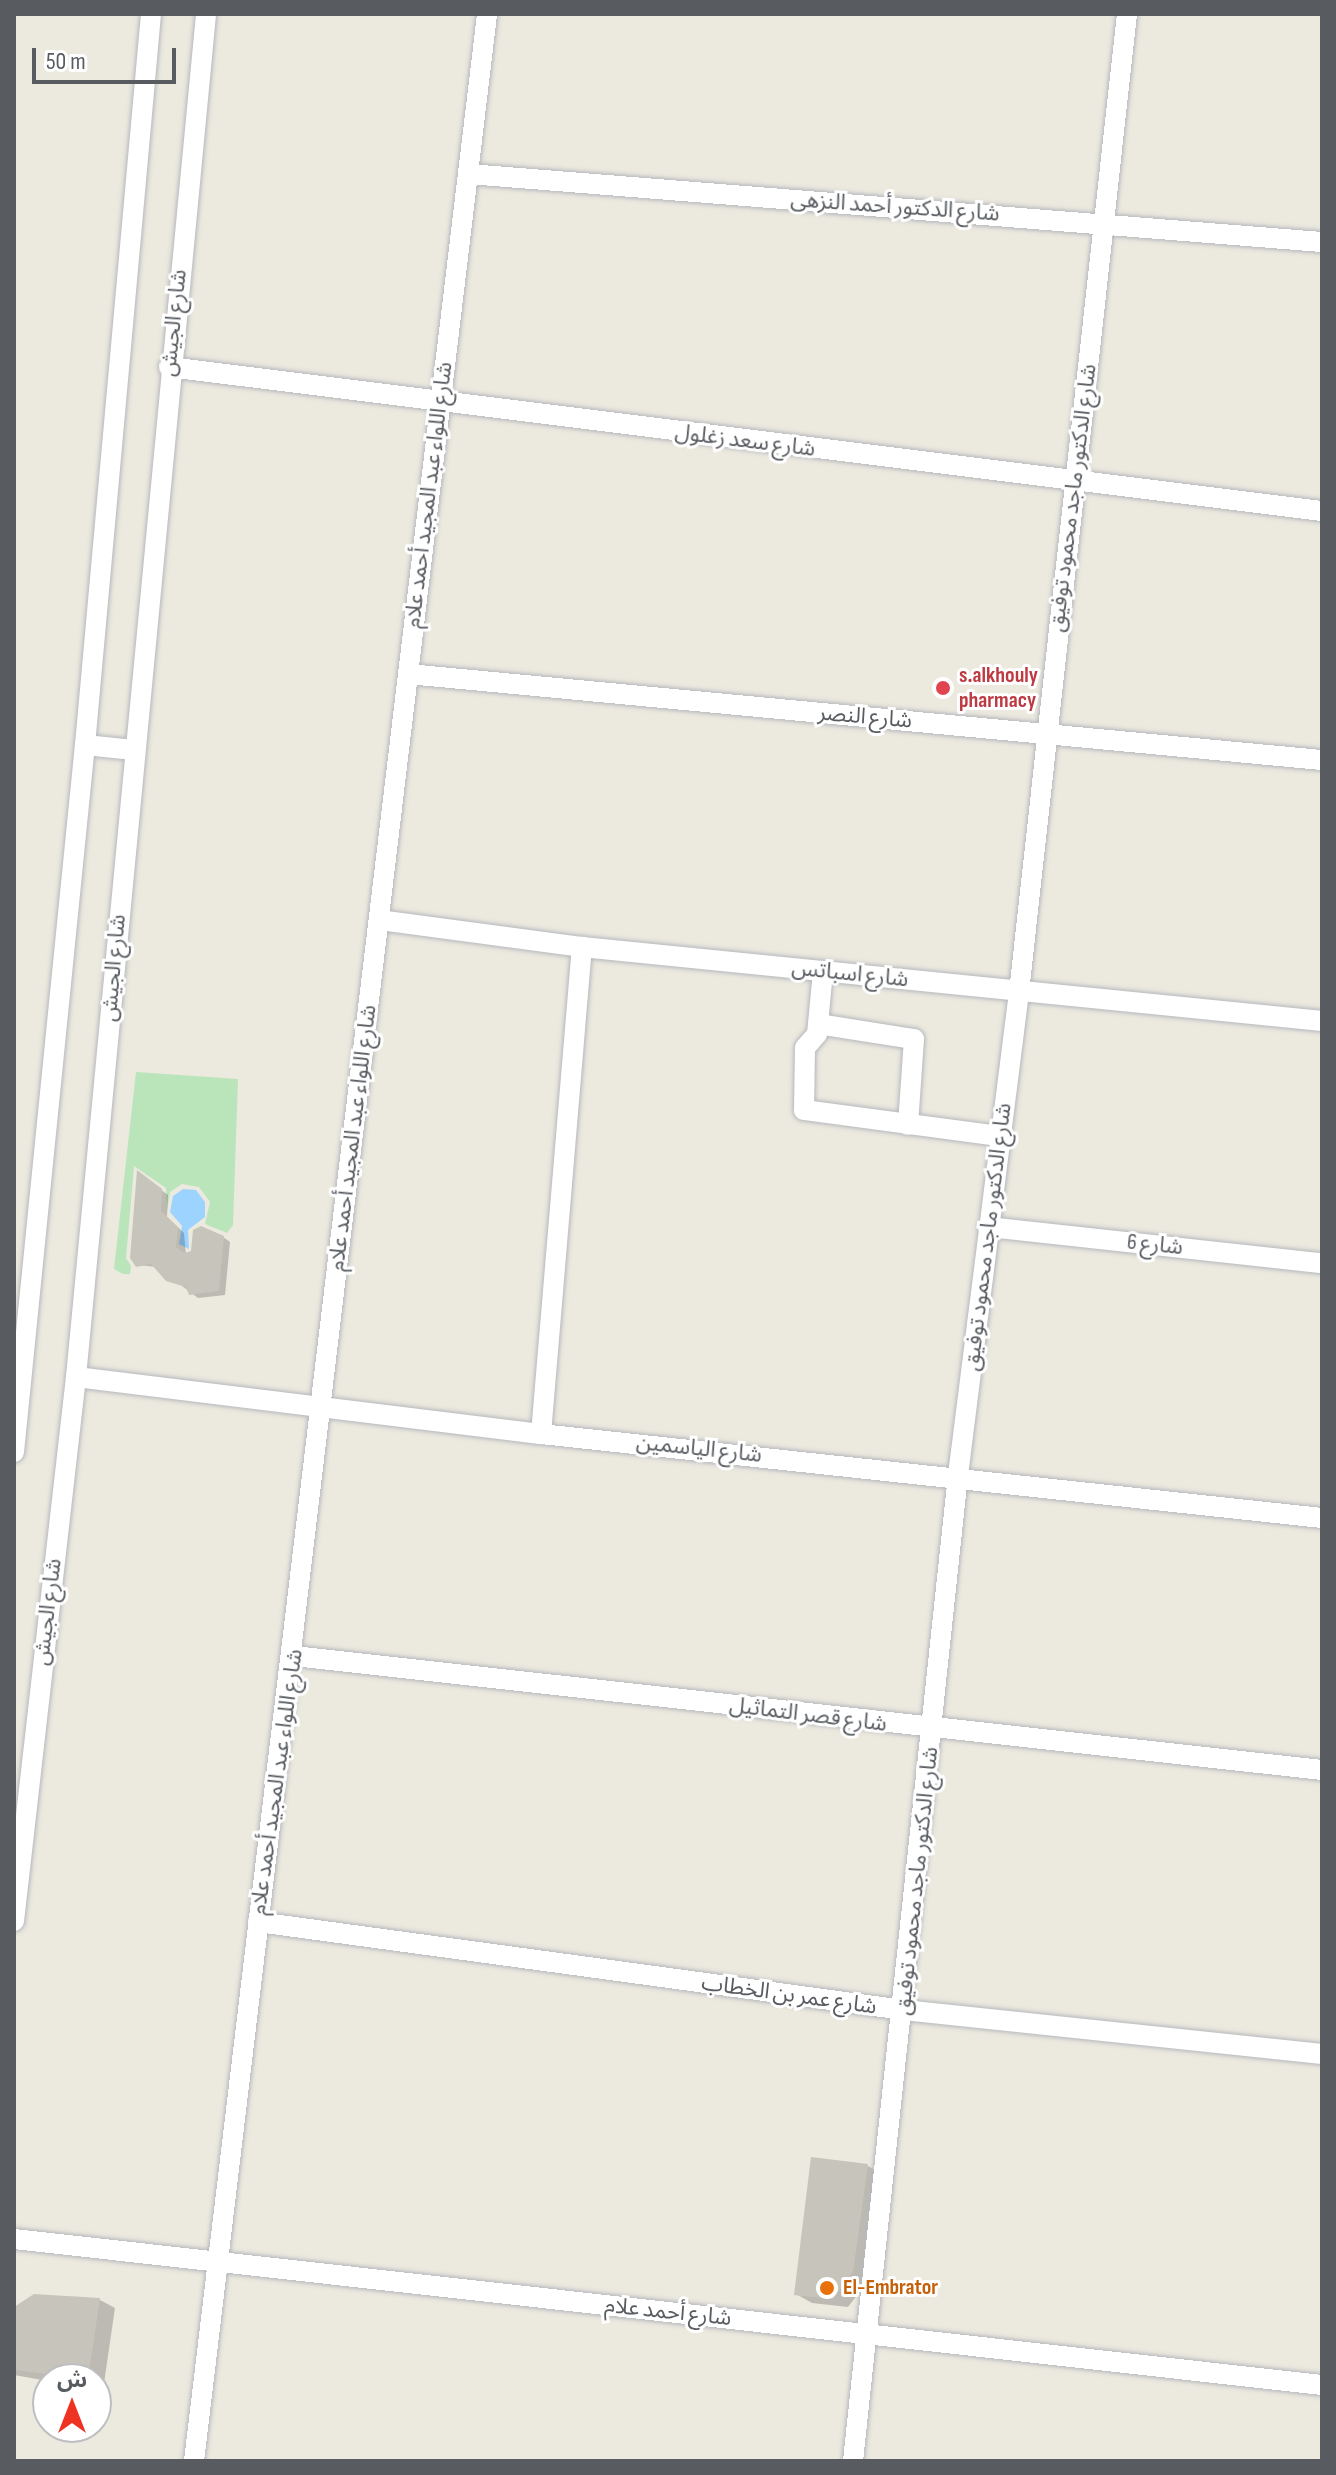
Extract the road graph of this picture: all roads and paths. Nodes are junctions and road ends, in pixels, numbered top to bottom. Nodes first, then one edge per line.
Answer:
1 (151, 14) edge
2 (206, 14) edge
3 (487, 14) edge
4 (1127, 14) edge
5 (469, 174) junction
6 (1105, 224) junction
7 (1322, 242) edge
8 (169, 367) junction
9 (439, 402) junction
10 (1076, 484) junction
11 (1322, 511) edge
12 (408, 674) junction
13 (1044, 733) junction
14 (85, 745) junction
15 (134, 750) junction
16 (1322, 760) edge
17 (379, 920) junction
18 (582, 947) junction
19 (823, 971) junction
20 (1019, 992) junction
21 (1322, 1021) edge
22 (818, 1024) junction
23 (908, 1125) junction
24 (1000, 1136) junction
25 (988, 1227) junction
26 (1322, 1263) edge
27 (76, 1377) junction
28 (320, 1408) junction
29 (541, 1434) junction
30 (14, 1452) edge
31 (958, 1475) junction
32 (1322, 1518) edge
33 (294, 1656) junction
34 (933, 1729) junction
35 (1322, 1770) edge
36 (20, 1799) edge
37 (14, 1921) edge
38 (258, 1922) junction
39 (904, 2010) junction
40 (1322, 2054) edge
41 (14, 2239) edge
42 (218, 2263) junction
43 (866, 2334) junction
44 (1322, 2385) edge
45 (194, 2461) edge
46 (853, 2461) edge

1 - 14 street
2 - 8 street, شارع الجيش
3 - 5 street, شارع اللواء عبد المجيد أحمد علام
4 - 6 street, شارع الدكتور ماجد محمود توفيق
5 - 6 street, شارع الدكتور أحمد النزهى
5 - 9 street, شارع اللواء عبد المجيد أحمد علام
6 - 7 street, شارع الدكتور أحمد النزهى
6 - 10 street, شارع الدكتور ماجد محمود توفيق
8 - 9 street, شارع سعد زغلول
8 - 15 street, شارع الجيش
9 - 10 street, شارع سعد زغلول
9 - 12 street, شارع اللواء عبد المجيد أحمد علام
10 - 11 street, شارع سعد زغلول
10 - 13 street, شارع الدكتور ماجد محمود توفيق
12 - 13 street, شارع النصر
12 - 17 street, شارع اللواء عبد المجيد أحمد علام
13 - 16 street, شارع النصر
13 - 20 street, شارع الدكتور ماجد محمود توفيق
14 - 15 street
14 - 30 street
15 - 27 street, شارع الجيش
17 - 18 street, شارع اسباتس
17 - 28 street, شارع اللواء عبد المجيد أحمد علام
18 - 19 street, شارع اسباتس
18 - 29 street
19 - 20 street, شارع اسباتس
19 - 22 street
20 - 21 street, شارع اسباتس
20 - 24 street, شارع الدكتور ماجد محمود توفيق
22 - 23 street
22 - 23 street
23 - 24 street
24 - 25 street, شارع الدكتور ماجد محمود توفيق
25 - 26 street, شارع 6
25 - 31 street, شارع الدكتور ماجد محمود توفيق
27 - 28 street, شارع الياسمين
27 - 36 street, شارع الجيش
28 - 29 street, شارع الياسمين
28 - 33 street, شارع اللواء عبد المجيد أحمد علام
29 - 31 street, شارع الياسمين
31 - 32 street, شارع الياسمين
31 - 34 street, شارع الدكتور ماجد محمود توفيق
33 - 34 street, شارع قصر التماثيل
33 - 38 street, شارع اللواء عبد المجيد أحمد علام
34 - 35 street, شارع قصر التماثيل
34 - 39 street, شارع الدكتور ماجد محمود توفيق
36 - 37 street, شارع الجيش
38 - 39 street, شارع عمر بن الخطاب
38 - 42 street, شارع اللواء عبد المجيد أحمد علام
39 - 40 street, شارع عمر بن الخطاب
39 - 43 street, شارع الدكتور ماجد محمود توفيق
41 - 42 street, شارع أحمد علام
42 - 43 street, شارع أحمد علام
42 - 45 street, شارع اللواء عبد المجيد أحمد علام
43 - 44 street, شارع أحمد علام
43 - 46 street, شارع الدكتور ماجد محمود توفيق

